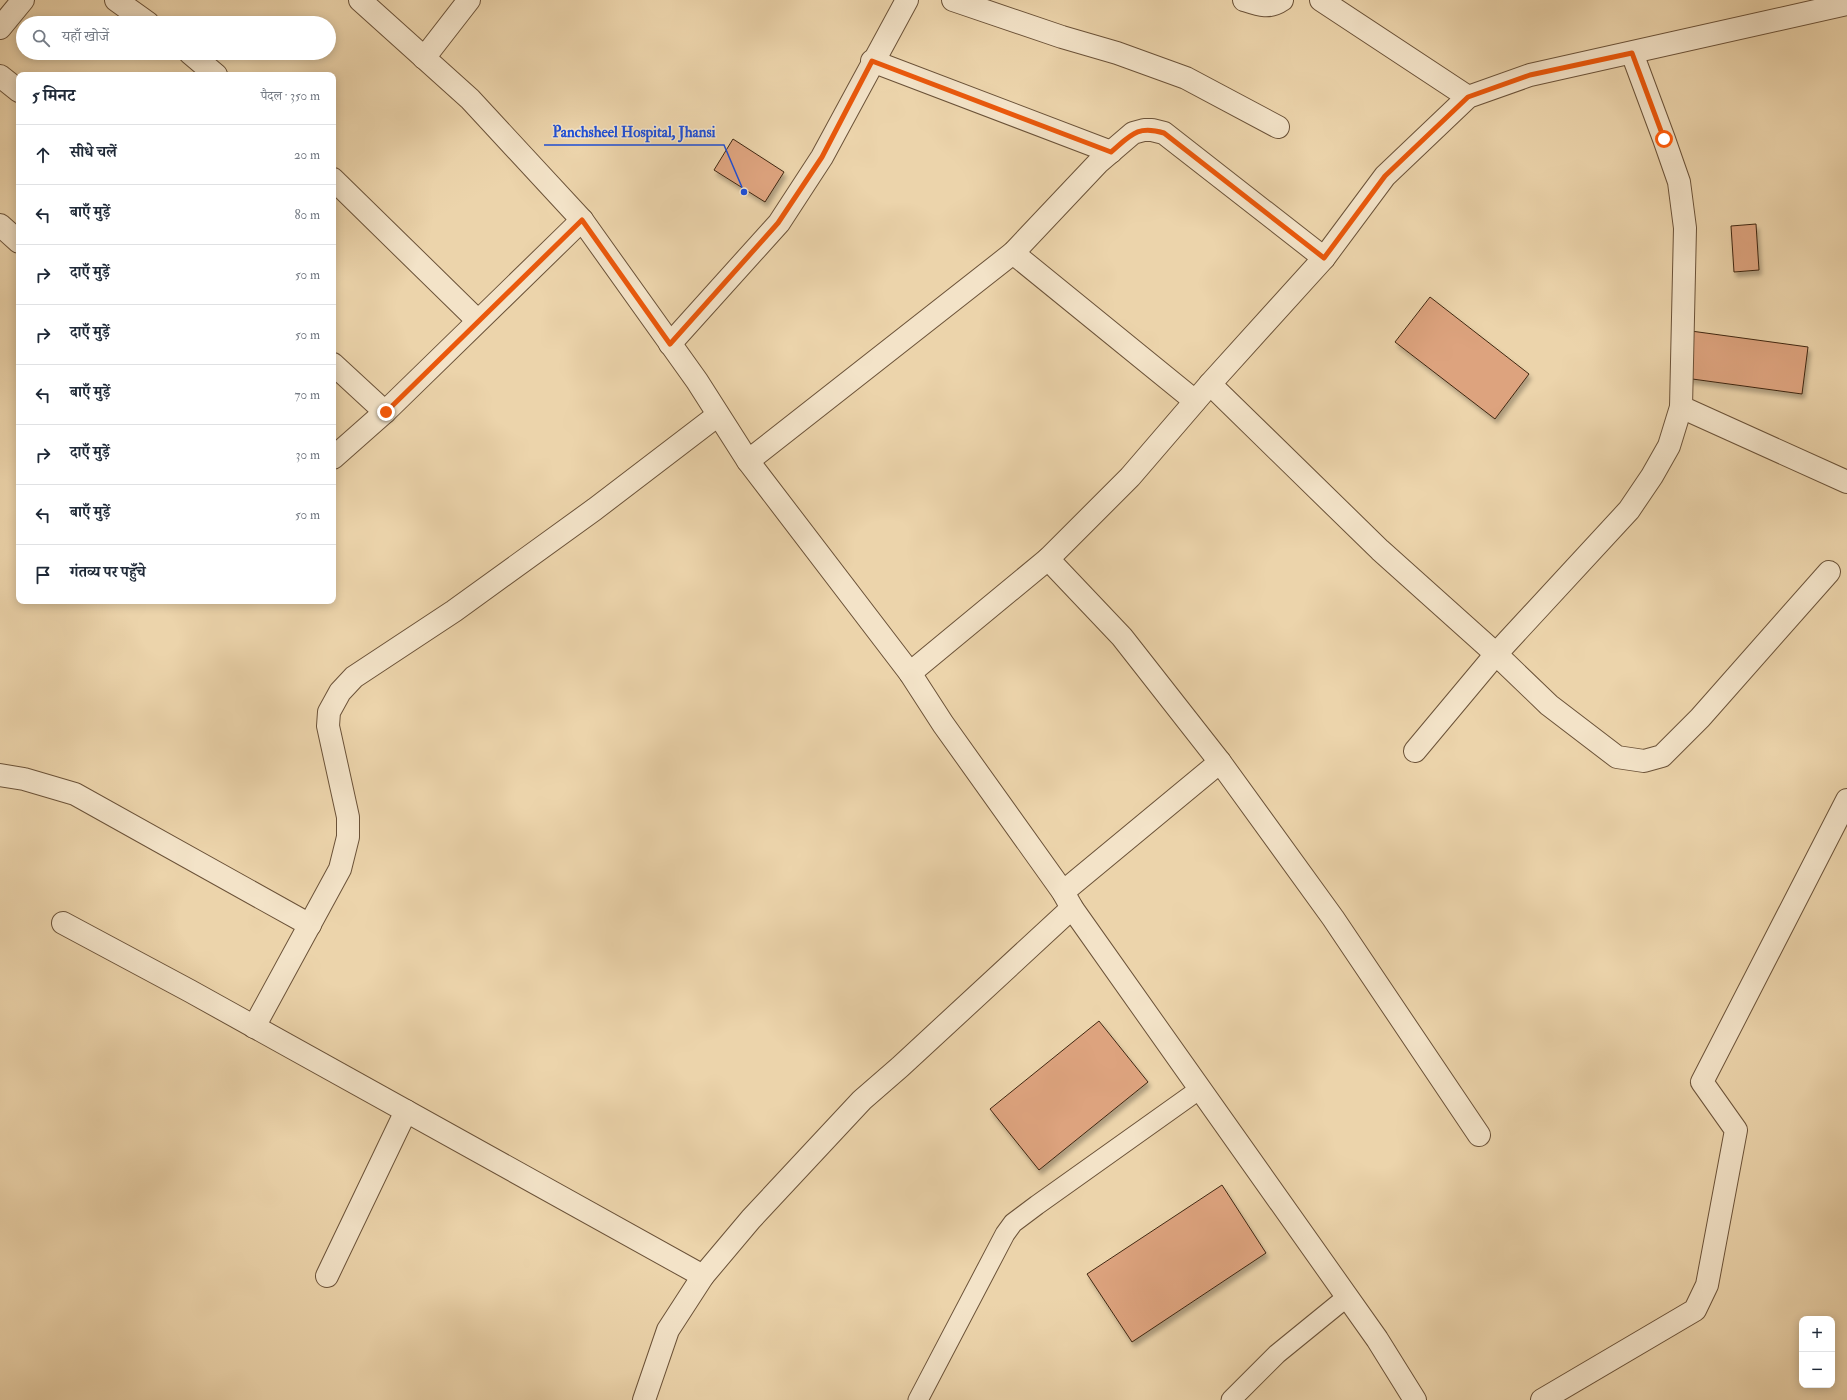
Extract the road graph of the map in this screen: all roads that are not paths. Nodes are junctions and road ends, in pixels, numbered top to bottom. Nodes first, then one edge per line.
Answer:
1 (23, 0) edge
2 (116, 0) edge
3 (360, 0) edge
4 (469, 0) edge
5 (907, 0) edge
6 (953, 0) edge
7 (1244, 0) edge
8 (1282, 0) edge
9 (1321, 0) edge
10 (1847, 4) edge
11 (138, 16) edge
12 (0, 28) edge
13 (1632, 53) junction
14 (424, 58) junction
15 (198, 60) edge
16 (872, 61) junction
17 (212, 72) edge
18 (0, 76) edge
19 (16, 89) edge
20 (1468, 97) junction
21 (1278, 127) dead end
22 (1111, 152) junction
23 (336, 182) edge
24 (582, 220) junction
25 (0, 225) edge
26 (16, 239) edge
27 (1013, 253) junction
28 (1324, 258) junction
29 (478, 320) junction
30 (670, 344) junction
31 (336, 367) edge
32 (1210, 384) junction
33 (1195, 401) junction
34 (1681, 407) junction
35 (386, 412) junction
36 (718, 415) junction
37 (336, 455) edge
38 (748, 461) junction
39 (1847, 482) edge
40 (1048, 559) junction
41 (1830, 572) dead end
42 (1496, 654) junction
43 (910, 673) junction
44 (1414, 751) dead end
45 (1220, 762) junction
46 (0, 775) edge
47 (1847, 800) edge
48 (1068, 900) junction
49 (63, 923) dead end
50 (310, 925) junction
51 (254, 1027) junction
52 (1200, 1089) junction
53 (406, 1111) junction
54 (1479, 1135) dead end
55 (327, 1276) dead end
56 (703, 1276) junction
57 (1348, 1297) junction
58 (644, 1400) edge
59 (918, 1400) edge
60 (1231, 1400) edge
61 (1415, 1400) edge
62 (1542, 1400) edge

1 - 12 street
2 - 11 street
3 - 14 street
4 - 14 street
5 - 16 street
6 - 21 street
7 - 8 street
9 - 20 street
10 - 13 street
13 - 20 street
13 - 34 street
14 - 24 street
15 - 17 street
16 - 22 street
16 - 30 street
18 - 19 street
20 - 28 street
22 - 27 street
22 - 28 street
23 - 29 street
24 - 29 street
24 - 30 street
25 - 26 street
27 - 33 street
27 - 38 street
28 - 32 street
29 - 35 street
30 - 36 street
31 - 35 street
32 - 33 street
32 - 42 street
33 - 40 street
34 - 39 street
34 - 42 street
35 - 37 street
36 - 38 street
36 - 50 street
38 - 43 street
40 - 43 street
40 - 45 street
41 - 42 street
42 - 44 street
43 - 48 street
45 - 48 street
45 - 54 street
46 - 50 street
47 - 62 street
48 - 52 street
48 - 56 street
49 - 51 street
50 - 51 street
51 - 53 street
52 - 57 street
52 - 59 lane
53 - 55 street
53 - 56 street
56 - 58 street
57 - 60 lane
57 - 61 street

